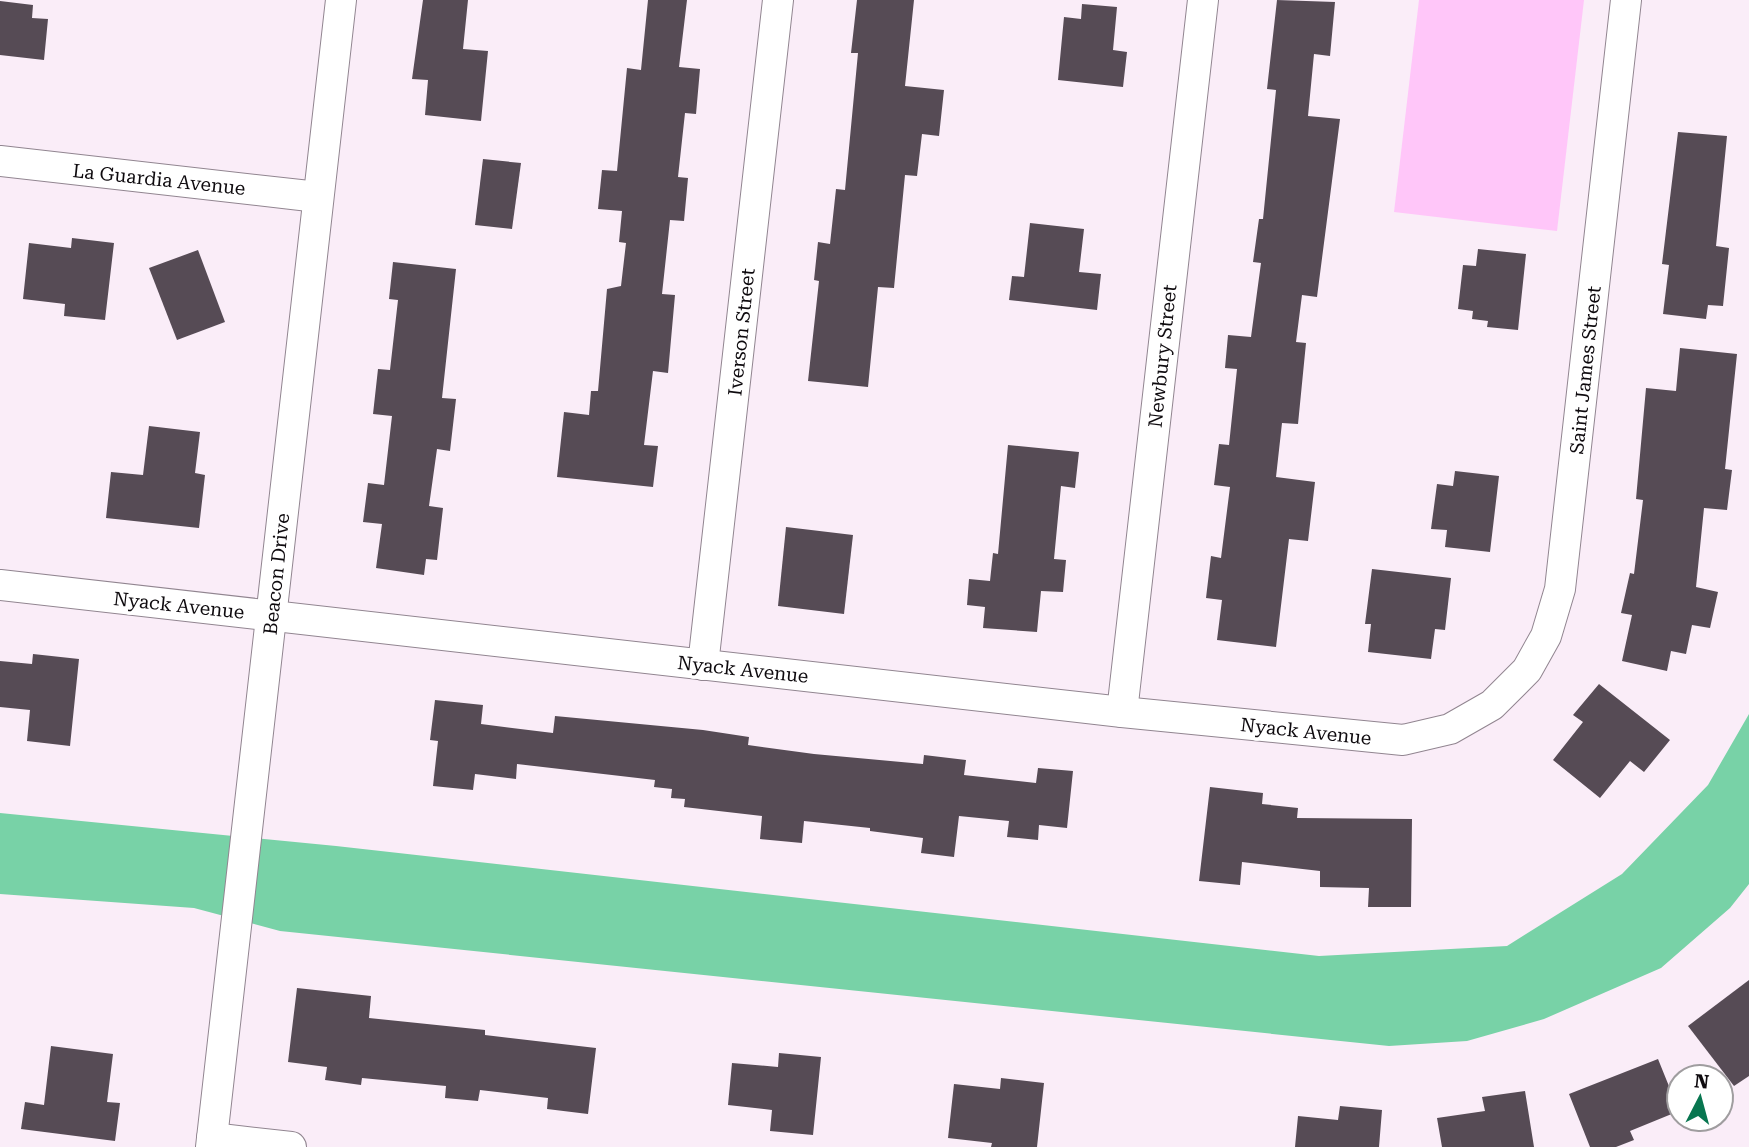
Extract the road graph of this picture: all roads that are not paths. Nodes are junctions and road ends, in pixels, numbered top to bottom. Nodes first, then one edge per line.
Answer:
1 (341, 0) edge
2 (778, 0) edge
3 (1203, 0) edge
4 (1626, 0) edge
5 (0, 161) edge
6 (318, 197) junction
7 (0, 585) edge
8 (271, 616) junction
9 (703, 665) junction
10 (1122, 712) junction
11 (1480, 712) joint
12 (211, 1143) edge
13 (291, 1147) edge

1 - 6 street, Beacon Drive
2 - 9 street, Iverson Street
3 - 10 street, Newbury Street
4 - 11 street, Saint James Street
5 - 6 street, La Guardia Avenue
6 - 8 street, Beacon Drive
7 - 8 street, Nyack Avenue
8 - 9 street, Nyack Avenue
8 - 12 street, Beacon Drive
9 - 10 street, Nyack Avenue
10 - 11 street, Nyack Avenue
12 - 13 street

